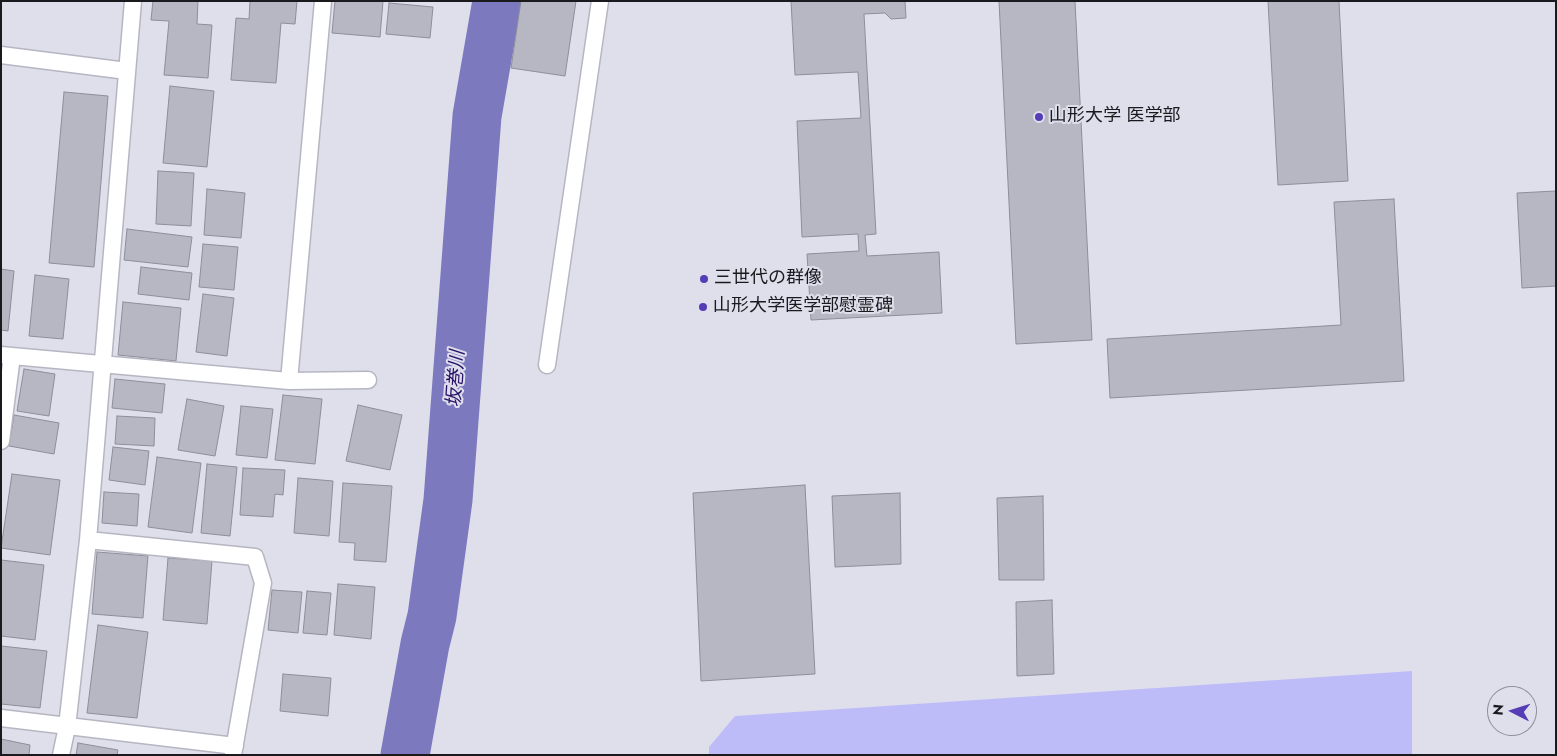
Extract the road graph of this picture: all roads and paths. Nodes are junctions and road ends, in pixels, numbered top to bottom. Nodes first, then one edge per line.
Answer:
1 (133, 1) edge
2 (323, 1) edge
3 (600, 1) edge
4 (1, 55) edge
5 (127, 71) junction
6 (6, 355) edge
7 (101, 364) junction
8 (548, 365) dead end
9 (368, 380) dead end
10 (289, 381) junction
11 (1, 441) edge
12 (88, 540) junction
13 (1, 718) edge
14 (67, 727) junction
15 (234, 750) edge
16 (61, 755) edge

1 - 5 lane
2 - 10 lane
3 - 8 lane
4 - 5 lane
5 - 7 lane
6 - 7 lane
6 - 11 lane
7 - 10 lane
7 - 12 lane
9 - 10 lane
12 - 14 lane
12 - 15 lane
13 - 14 lane
14 - 15 lane
14 - 16 lane

